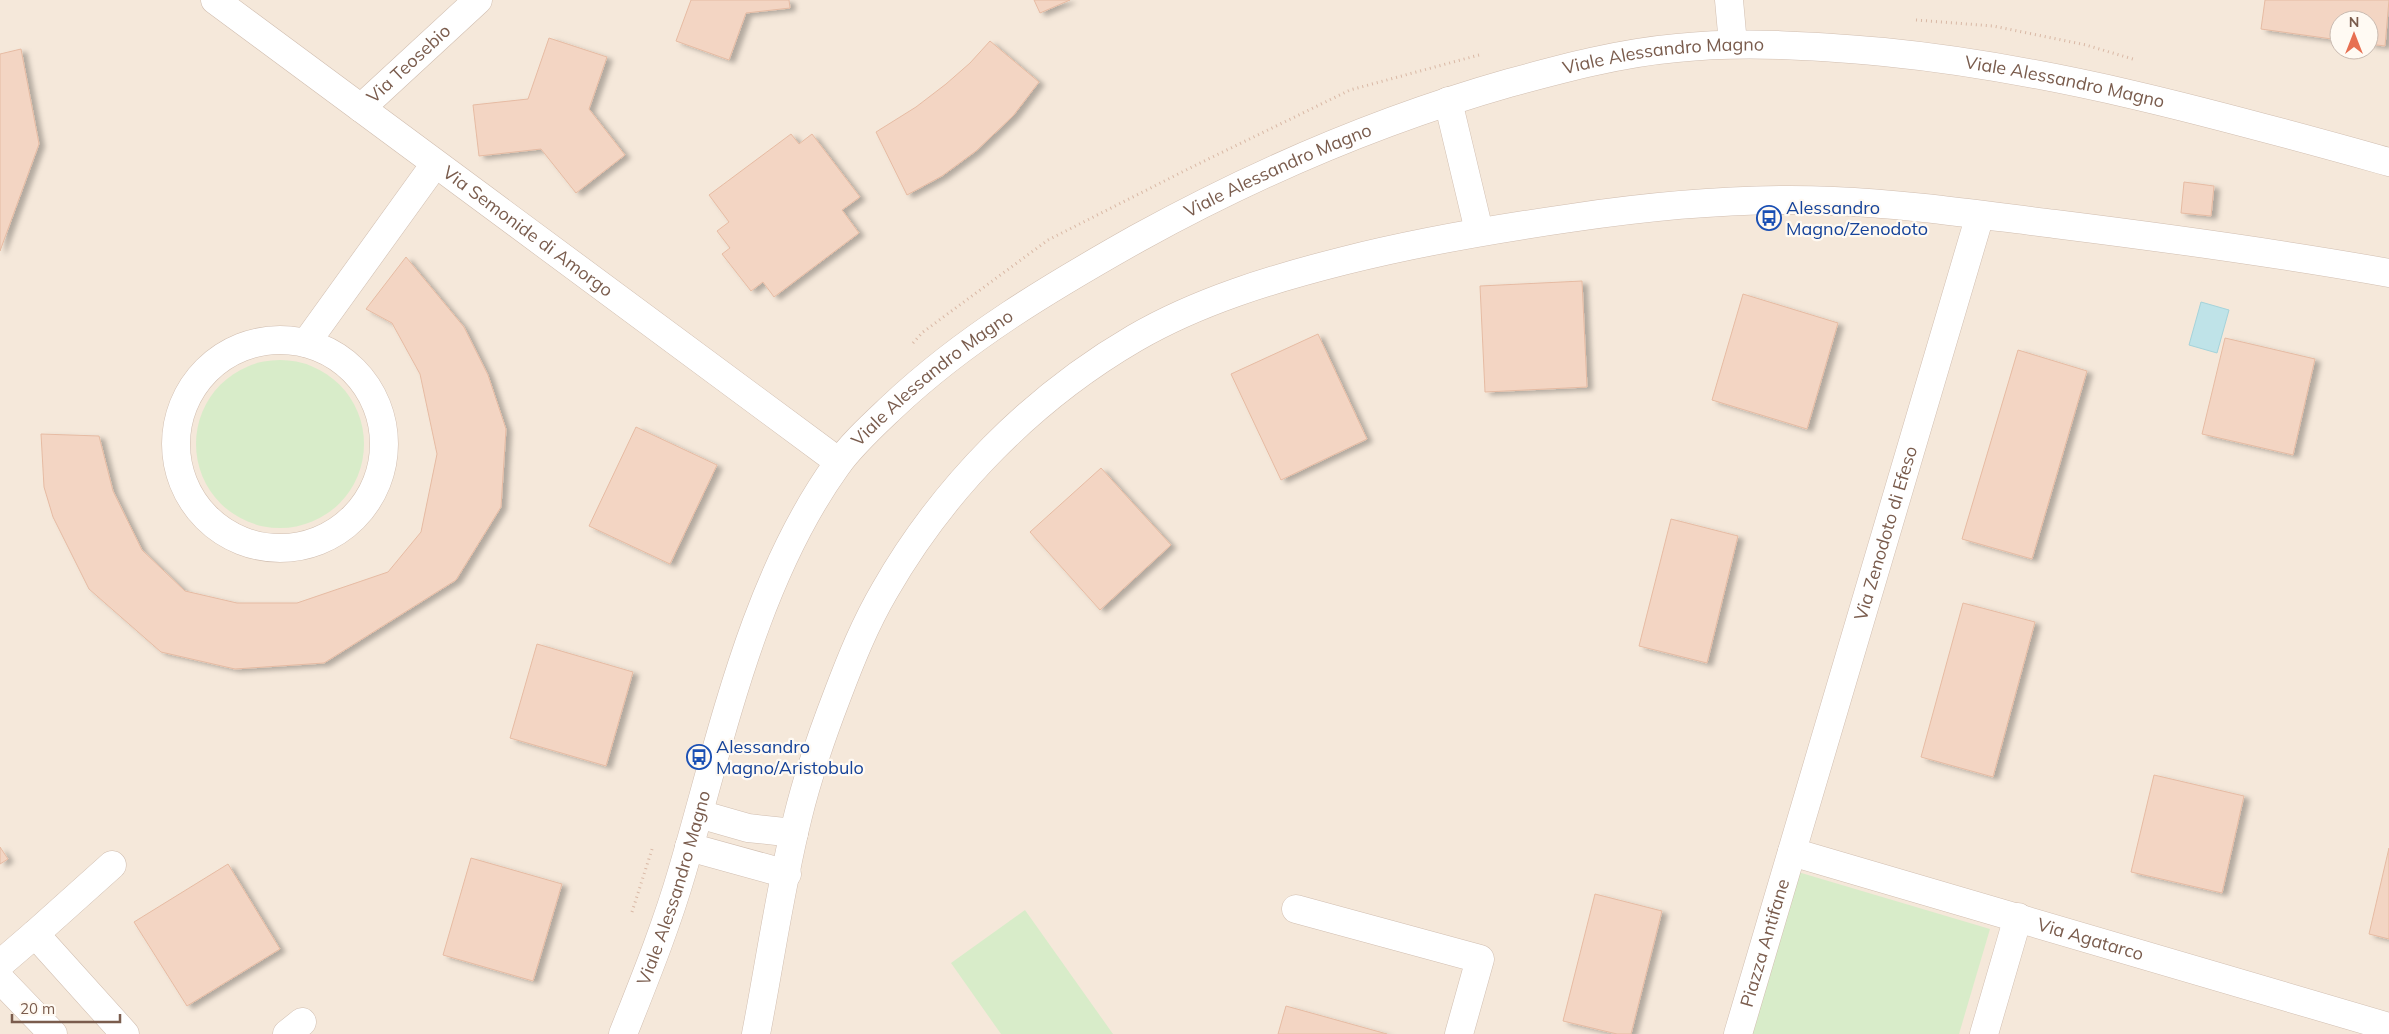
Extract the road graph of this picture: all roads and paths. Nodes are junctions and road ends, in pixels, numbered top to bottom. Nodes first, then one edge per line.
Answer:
1 (215, 0) edge
2 (478, 0) edge
3 (1730, 0) edge
4 (1733, 44) junction
5 (1448, 101) junction
6 (361, 108) junction
7 (2389, 162) edge
8 (434, 164) junction
9 (1980, 215) junction
10 (1479, 231) junction
11 (2389, 273) edge
12 (306, 343) junction
13 (839, 462) junction
14 (699, 814) junction
15 (794, 833) junction
16 (689, 847) junction
17 (1792, 852) junction
18 (112, 865) dead end
19 (787, 874) junction
20 (1296, 909) dead end
21 (2018, 918) junction
22 (35, 934) junction
23 (0, 964) edge
24 (0, 979) edge
25 (2389, 1027) edge
26 (53, 1034) edge
27 (125, 1034) edge
28 (623, 1034) edge
29 (756, 1034) edge
30 (1459, 1034) edge
31 (1738, 1034) edge
32 (1984, 1034) edge

1 - 6 street, Via Semonide di Amorgo
2 - 6 street, Via Teosebio
3 - 4 street
4 - 5 street, Viale Alessandro Magno
4 - 7 street, Viale Alessandro Magno
5 - 10 street
5 - 13 street, Viale Alessandro Magno
6 - 8 street, Via Semonide di Amorgo
8 - 12 street
8 - 13 street, Via Semonide di Amorgo
9 - 10 street
9 - 11 street
9 - 17 street, Via Zenodoto di Efeso
10 - 15 street
12 - 12 street
13 - 14 street, Viale Alessandro Magno
14 - 15 street
14 - 16 street, Viale Alessandro Magno
15 - 19 street
16 - 19 street
16 - 28 street, Viale Alessandro Magno
17 - 21 street, Via Agatarco
17 - 31 street, Piazza Antifane
18 - 22 street
19 - 29 street
20 - 30 street
21 - 25 street, Via Agatarco
21 - 32 street
22 - 23 street
22 - 27 street
24 - 26 street

